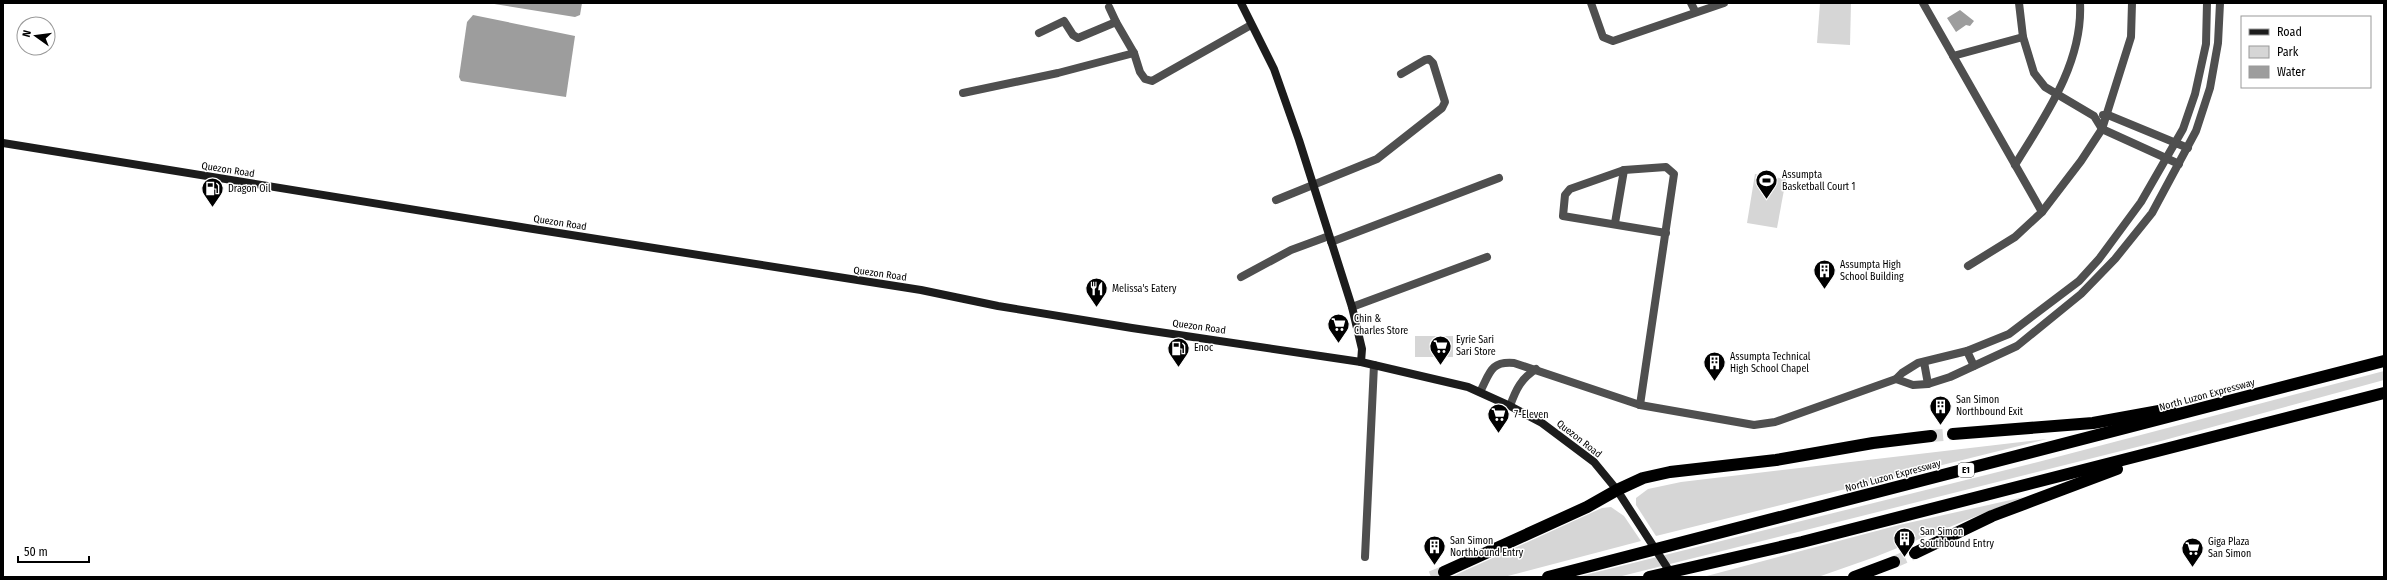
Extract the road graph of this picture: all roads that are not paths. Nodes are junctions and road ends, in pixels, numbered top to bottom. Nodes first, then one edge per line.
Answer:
1 (1241, 3) edge
2 (1591, 3) edge
3 (1691, 3) edge
4 (1724, 3) edge
5 (1923, 3) edge
6 (2019, 3) edge
7 (2080, 3) edge
8 (2132, 3) edge
9 (2207, 3) edge
10 (2220, 3) edge
11 (1109, 7) dead end
12 (1694, 12) junction
13 (1116, 22) junction
14 (1251, 24) junction
15 (1039, 33) dead end
16 (2023, 37) junction
17 (1134, 53) junction
18 (1953, 56) junction
19 (1401, 74) dead end
20 (962, 93) dead end
21 (2058, 94) junction
22 (2108, 115) junction
23 (2094, 116) junction
24 (2102, 130) junction
25 (2174, 142) junction
26 (3, 143) edge
27 (2188, 148) junction
28 (2166, 159) junction
29 (2179, 164) junction
30 (2015, 165) junction
31 (1624, 170) junction
32 (1499, 178) dead end
33 (1313, 186) junction
34 (1276, 200) dead end
35 (2042, 212) junction
36 (1615, 224) junction
37 (1666, 233) junction
38 (1330, 239) junction
39 (1487, 257) dead end
40 (1968, 266) dead end
41 (1241, 277) dead end
42 (1352, 307) junction
43 (1966, 351) junction
44 (2384, 361) edge
45 (1361, 362) junction
46 (1924, 362) junction
47 (1374, 365) junction
48 (1974, 366) junction
49 (1536, 369) junction
50 (1896, 379) junction
51 (1928, 384) junction
52 (1480, 392) junction
53 (2384, 393) edge
54 (1640, 405) junction
55 (1510, 406) junction
56 (1953, 434) tunnel mouth
57 (1931, 436) tunnel mouth
58 (2208, 439) junction
59 (1617, 490) junction
60 (1915, 553) tunnel mouth
61 (1365, 557) dead end
62 (1894, 562) tunnel mouth
63 (1444, 572) tunnel mouth
64 (1548, 577) edge
65 (1649, 577) edge
66 (1674, 577) edge
67 (1854, 577) edge

1 - 14 main road
2 - 12 street
3 - 12 street
4 - 12 street
5 - 18 street
6 - 16 street
7 - 21 street
8 - 22 street
9 - 25 street
10 - 27 street
11 - 13 street
13 - 15 street
13 - 17 street
14 - 17 street
14 - 33 main road
16 - 18 street
16 - 21 street
17 - 20 street
18 - 30 street
19 - 33 street
21 - 23 street
21 - 30 street
22 - 23 street
22 - 24 street
22 - 25 street
23 - 24 street
24 - 28 street
24 - 35 street
25 - 27 street
25 - 28 street
26 - 45 main road, Quezon Road
27 - 29 street
28 - 29 street
28 - 43 street
29 - 48 street
30 - 35 street
31 - 36 street
31 - 36 street
31 - 37 street
32 - 38 street
33 - 34 street
33 - 38 main road
35 - 40 street
36 - 37 street
37 - 54 street
38 - 41 street
38 - 42 main road
39 - 42 street
42 - 45 main road
43 - 46 street
43 - 48 street
44 - 56 highway
44 - 64 highway, North Luzon Expressway / E1
45 - 47 main road, Quezon Road
46 - 50 street
46 - 51 street
47 - 52 main road, Quezon Road
47 - 61 street
48 - 51 street
49 - 52 street
49 - 54 street
49 - 55 street
50 - 51 street
50 - 54 street
52 - 55 main road, Quezon Road
53 - 58 highway
55 - 59 main road, Quezon Road
57 - 59 highway
58 - 60 highway
58 - 65 highway
59 - 63 highway
59 - 66 main road, Quezon Road
62 - 67 highway

